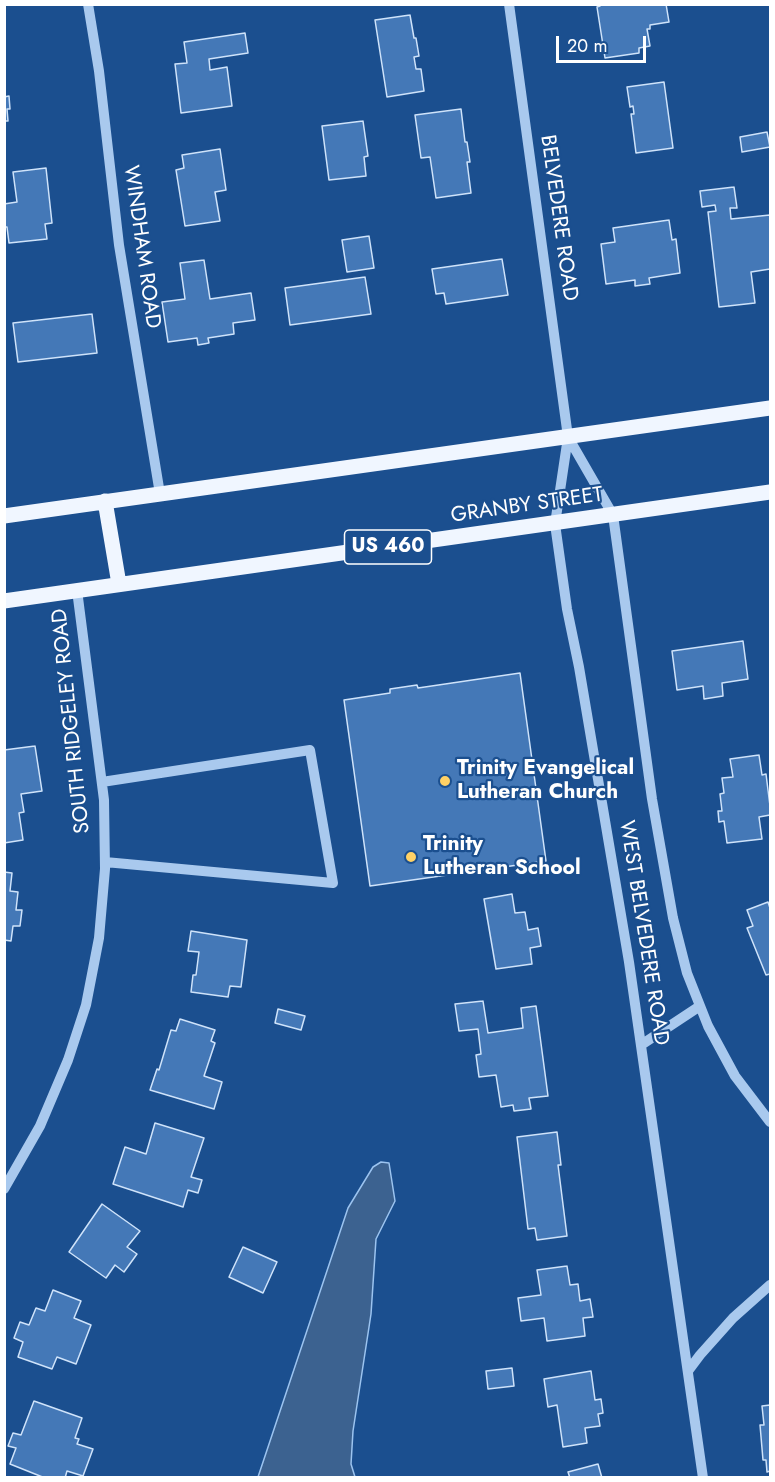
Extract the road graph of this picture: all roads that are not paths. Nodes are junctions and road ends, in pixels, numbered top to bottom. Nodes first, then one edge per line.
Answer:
1 (88, 4) edge
2 (509, 4) edge
3 (771, 408) edge
4 (568, 437) junction
5 (771, 492) edge
6 (160, 494) junction
7 (105, 501) junction
8 (613, 515) junction
9 (4, 516) edge
10 (555, 524) junction
11 (119, 584) junction
12 (77, 590) junction
13 (4, 601) edge
14 (102, 782) junction
15 (105, 862) junction
16 (700, 1006) junction
17 (641, 1045) junction
18 (771, 1122) edge
19 (4, 1189) edge
20 (771, 1285) edge
21 (688, 1371) junction
22 (703, 1478) edge

1 - 6 street, WINDHAM ROAD
2 - 4 street, BELVEDERE ROAD
3 - 4 main road
4 - 6 main road
4 - 8 street, WEST BELVEDERE ROAD
4 - 10 street, WEST BELVEDERE ROAD
5 - 8 main road, GRANBY STREET / US 460
6 - 7 main road
7 - 9 main road
7 - 11 main road
8 - 10 main road, GRANBY STREET / US 460
8 - 16 street, WEST BELVEDERE ROAD
10 - 11 main road, GRANBY STREET / US 460
10 - 17 street, WEST BELVEDERE ROAD
11 - 12 main road, GRANBY STREET / US 460
12 - 13 main road, GRANBY STREET / US 460
12 - 14 street, SOUTH RIDGELEY ROAD
14 - 15 street, SOUTH RIDGELEY ROAD
14 - 15 street
15 - 19 street, SOUTH RIDGELEY ROAD
16 - 17 street
16 - 18 street, WEST BELVEDERE ROAD
17 - 21 street, WEST BELVEDERE ROAD
20 - 21 street
21 - 22 street, WEST BELVEDERE ROAD

